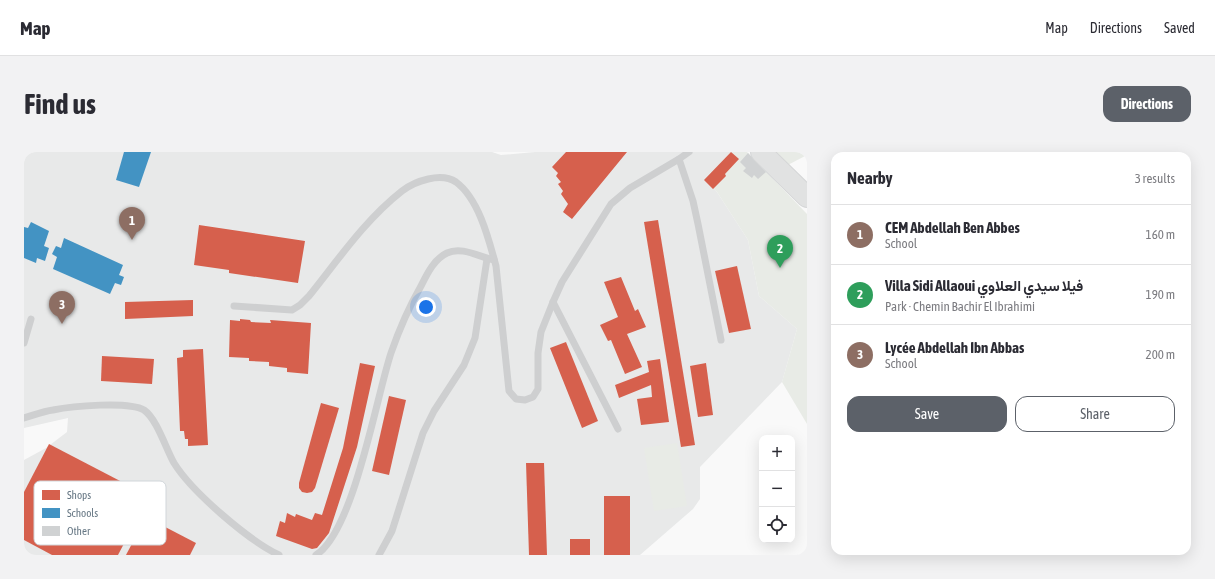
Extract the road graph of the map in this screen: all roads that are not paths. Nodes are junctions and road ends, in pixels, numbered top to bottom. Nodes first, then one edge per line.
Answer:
1 (689, 152) edge
2 (761, 152) edge
3 (679, 160) junction
4 (807, 197) edge
5 (490, 259) junction
6 (553, 302) junction
7 (234, 306) dead end
8 (31, 319) dead end
9 (721, 340) dead end
10 (24, 343) edge
11 (24, 418) edge
12 (618, 429) dead end
13 (279, 555) edge
14 (316, 555) edge
15 (379, 555) edge

1 - 3 lane
2 - 4 main road
3 - 6 lane
3 - 9 lane
5 - 6 lane
5 - 7 lane
5 - 14 lane
5 - 15 lane
6 - 12 lane
8 - 10 lane
11 - 13 lane

